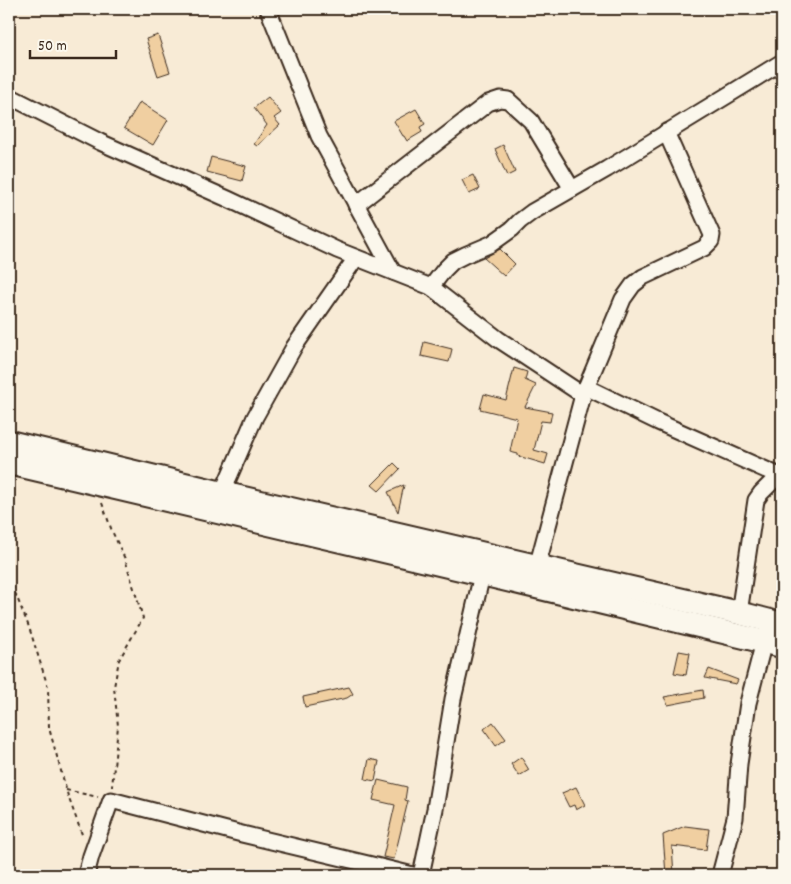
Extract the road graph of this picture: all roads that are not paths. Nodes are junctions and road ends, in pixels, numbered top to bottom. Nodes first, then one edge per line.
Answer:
1 (268, 9) edge
2 (782, 62) edge
3 (9, 96) edge
4 (666, 132) junction
5 (572, 189) junction
6 (356, 205) junction
7 (356, 258) junction
8 (394, 272) junction
9 (431, 287) junction
10 (584, 391) junction
11 (9, 442) edge
12 (9, 463) edge
13 (781, 476) edge
14 (222, 494) junction
15 (484, 564) junction
16 (537, 566) junction
17 (739, 612) junction
18 (774, 633) edge
19 (86, 875) edge
20 (413, 875) edge
21 (421, 875) edge
22 (720, 875) edge

1 - 6 street
2 - 4 street
3 - 7 street
4 - 5 street
4 - 10 street
5 - 6 street
5 - 9 street
6 - 8 street
7 - 8 street
7 - 14 street
8 - 9 street
9 - 10 street
10 - 13 street
10 - 16 street
11 - 14 highway
12 - 15 highway
13 - 17 street
14 - 15 highway
15 - 16 highway
15 - 18 highway
15 - 21 street
16 - 17 highway
17 - 18 highway
18 - 22 street
19 - 20 street

